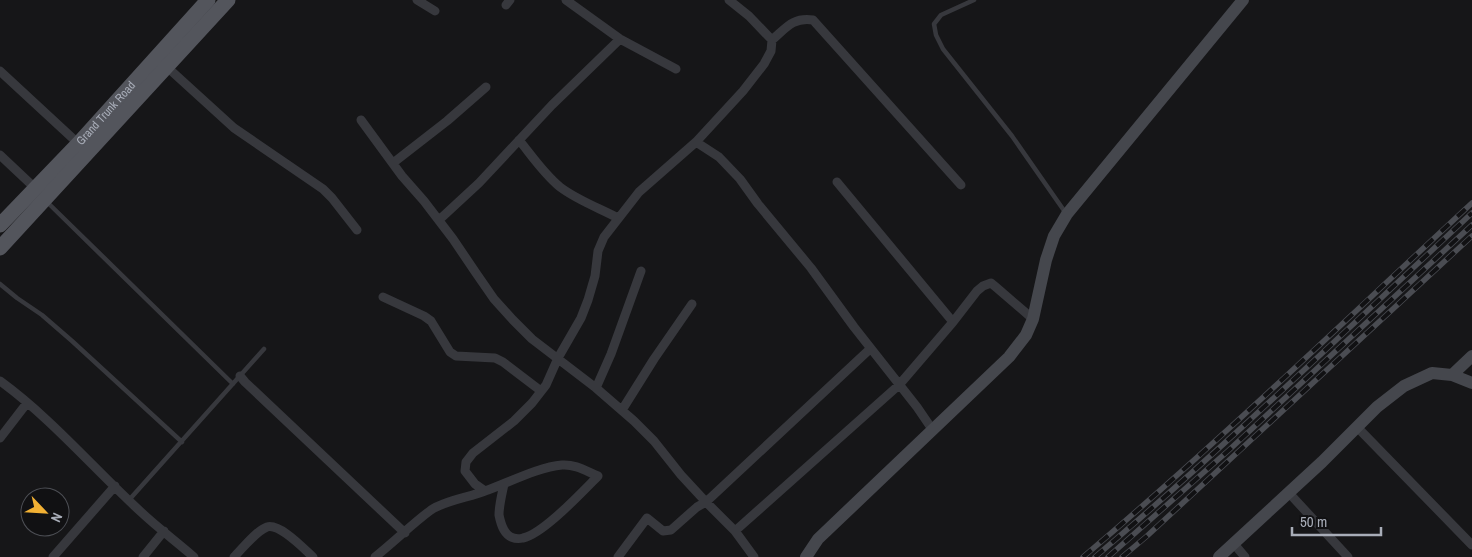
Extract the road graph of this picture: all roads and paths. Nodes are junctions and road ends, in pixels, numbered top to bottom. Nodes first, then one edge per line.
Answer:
1 (208, 0) edge
2 (228, 0) edge
3 (417, 0) edge
4 (566, 0) edge
5 (729, 0) edge
6 (974, 0) edge
7 (1243, 0) edge
8 (435, 11) dead end
9 (620, 39) junction
10 (772, 40) junction
11 (167, 67) junction
12 (676, 69) dead end
13 (0, 71) edge
14 (486, 87) dead end
15 (361, 120) dead end
16 (518, 140) junction
17 (696, 142) junction
18 (83, 148) junction
19 (0, 155) edge
20 (393, 164) junction
21 (837, 182) dead end
22 (961, 185) dead end
23 (40, 194) junction
24 (1067, 214) junction
25 (618, 218) junction
26 (439, 220) junction
27 (0, 225) edge
28 (357, 230) dead end
29 (0, 248) edge
30 (641, 271) dead end
31 (0, 284) edge
32 (383, 297) dead end
33 (692, 304) dead end
34 (1032, 320) junction
35 (953, 322) junction
36 (870, 348) junction
37 (264, 349) dead end
38 (1472, 356) edge
39 (558, 358) junction
40 (1452, 375) junction
41 (240, 376) junction
42 (0, 381) edge
43 (1472, 383) edge
44 (234, 384) junction
45 (899, 385) junction
46 (596, 388) junction
47 (541, 391) junction
48 (27, 403) junction
49 (622, 410) junction
50 (1357, 427) junction
51 (932, 429) junction
52 (0, 438) edge
53 (182, 442) junction
54 (504, 484) junction
55 (115, 486) junction
56 (485, 491) junction
57 (1289, 493) junction
58 (129, 500) junction
59 (706, 502) junction
60 (164, 531) junction
61 (735, 532) junction
62 (405, 533) junction
63 (1234, 544) junction
64 (1472, 545) edge
65 (54, 557) edge
66 (143, 557) edge
67 (194, 557) edge
68 (234, 557) edge
69 (313, 557) edge
70 (375, 557) edge
71 (618, 557) edge
72 (754, 557) edge
73 (806, 557) edge
74 (1219, 557) edge
75 (1244, 557) edge
76 (1348, 557) edge

1 - 18 main road, Grand Trunk Road
2 - 11 main road
3 - 8 street
4 - 9 street
5 - 10 street
6 - 24 lane
7 - 24 street
9 - 12 street
9 - 16 street
10 - 17 street
10 - 22 street
11 - 18 main road
11 - 28 street
13 - 18 street
14 - 20 street
15 - 20 street
16 - 25 street
16 - 26 street
17 - 25 street
17 - 36 street
18 - 23 main road, Grand Trunk Road
19 - 23 street
20 - 26 street
21 - 35 street
23 - 27 main road, Grand Trunk Road
23 - 29 main road
23 - 44 lane
24 - 34 street
25 - 39 street
26 - 39 street
30 - 46 street
31 - 53 lane
32 - 47 street
33 - 49 street
34 - 35 street
34 - 51 street
35 - 45 street
36 - 45 street
36 - 59 street
37 - 41 lane
38 - 40 street
39 - 46 street
39 - 47 street
40 - 43 street
40 - 50 street
41 - 44 lane
41 - 62 street
42 - 48 street
44 - 53 lane
45 - 51 street
45 - 61 street
46 - 49 street
47 - 56 street
48 - 52 street
48 - 55 street
49 - 59 street
50 - 57 street
50 - 64 street
51 - 73 street
53 - 58 lane
54 - 54 street
54 - 56 street
55 - 58 street
55 - 65 street
56 - 62 street
57 - 63 street
57 - 76 street
58 - 60 street
59 - 61 street
59 - 71 street
60 - 66 street
60 - 67 street
61 - 72 street
62 - 70 street
63 - 74 street
63 - 75 street
68 - 69 street

